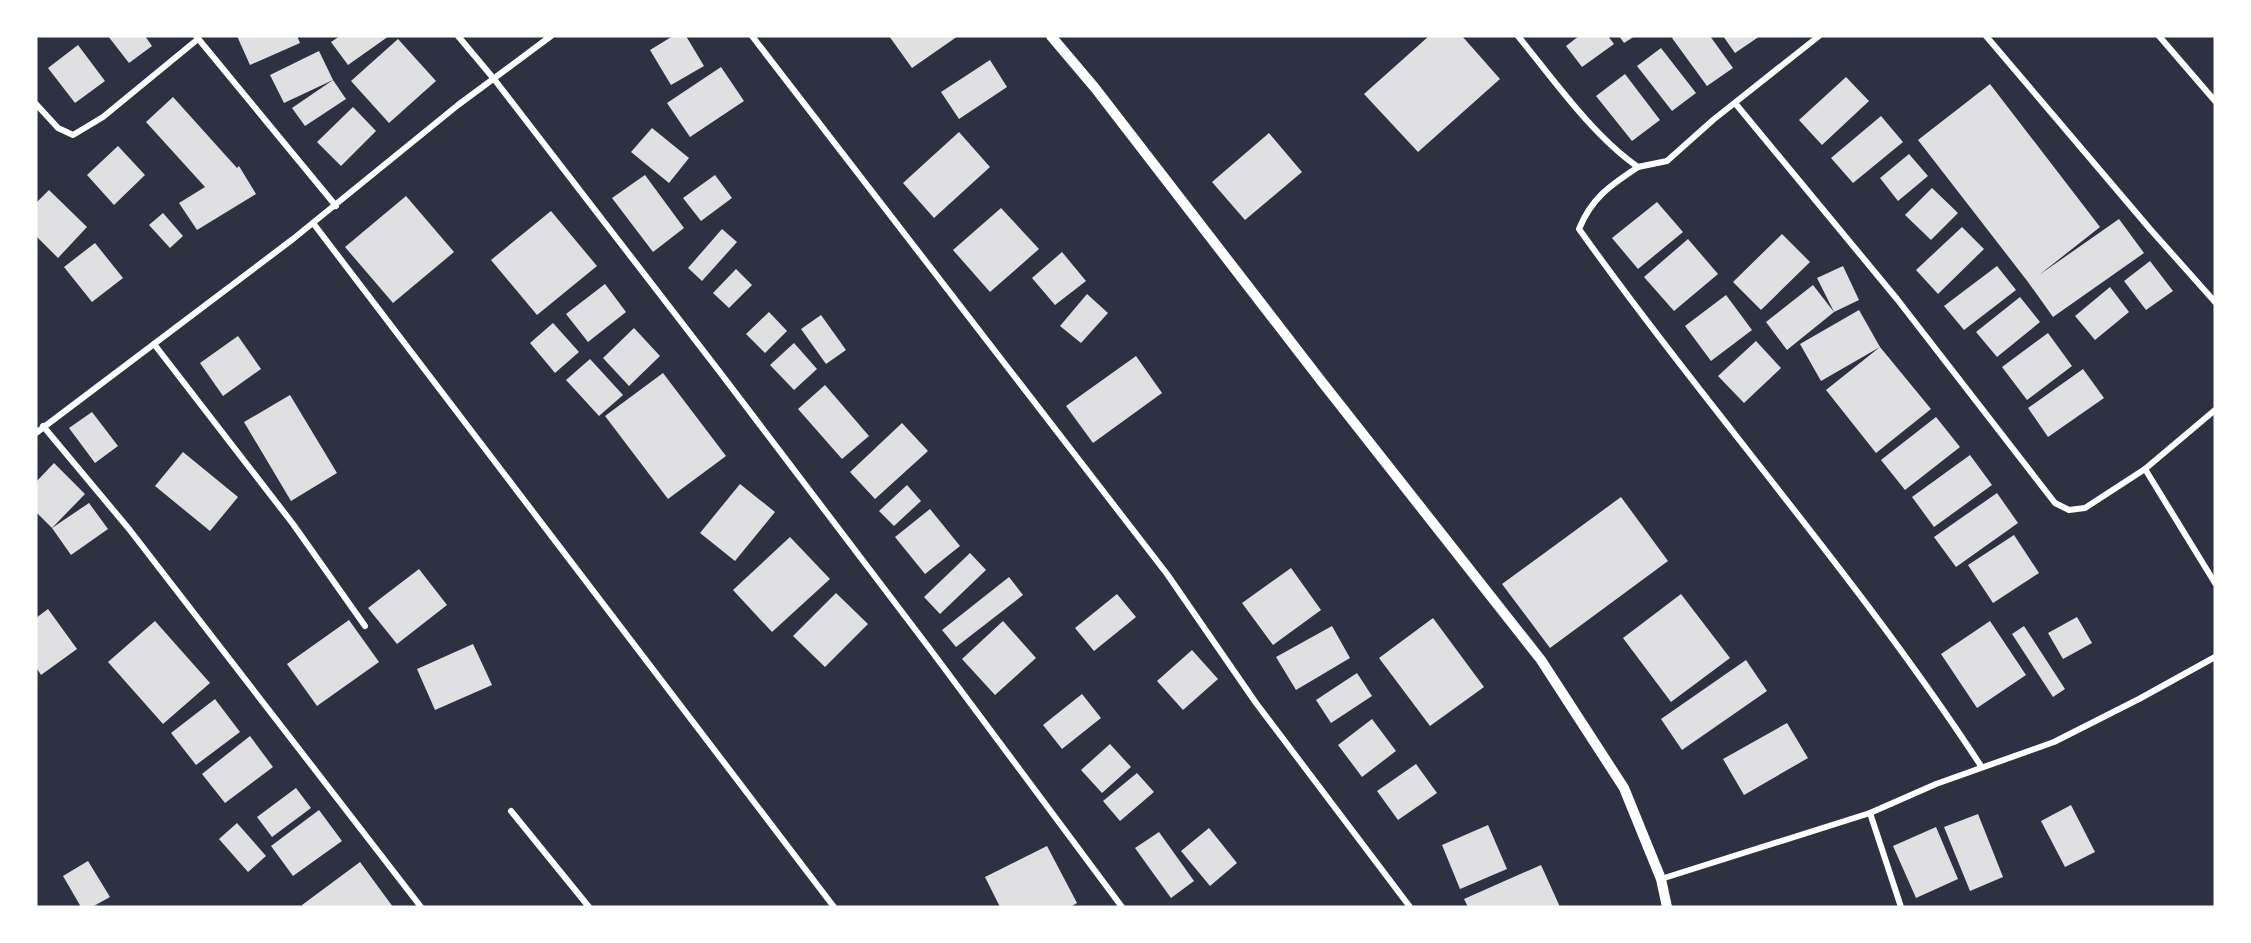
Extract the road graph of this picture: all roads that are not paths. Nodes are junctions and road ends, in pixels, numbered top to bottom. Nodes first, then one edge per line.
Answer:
1 (458, 36) edge
2 (551, 36) edge
3 (752, 36) edge
4 (1052, 36) edge
5 (1518, 36) edge
6 (1820, 36) edge
7 (1986, 36) edge
8 (2159, 36) edge
9 (197, 38) edge
10 (494, 79) junction
11 (2215, 101) edge
12 (1735, 103) junction
13 (36, 104) edge
14 (1638, 167) junction
15 (336, 206) junction
16 (313, 223) junction
17 (2215, 302) edge
18 (154, 344) junction
19 (2215, 410) edge
20 (44, 426) junction
21 (36, 433) edge
22 (2145, 469) junction
23 (2215, 583) edge
24 (365, 626) dead end
25 (2215, 657) edge
26 (1981, 766) junction
27 (511, 811) dead end
28 (1870, 813) junction
29 (1661, 879) junction
30 (421, 907) edge
31 (589, 907) edge
32 (834, 907) edge
33 (1122, 907) edge
34 (1410, 907) edge
35 (1667, 907) edge
36 (1901, 907) edge

1 - 10 street
2 - 10 street
3 - 34 street
4 - 29 street
5 - 14 street
6 - 12 street
7 - 17 street
8 - 11 street
9 - 13 street
9 - 15 street
10 - 15 street
10 - 33 street
12 - 14 street
12 - 22 street
14 - 26 street
15 - 16 street
16 - 18 street
16 - 32 street
18 - 20 street
18 - 24 street
19 - 22 street
20 - 21 street
20 - 30 street
22 - 23 street
25 - 26 street
26 - 28 street
27 - 31 street
28 - 29 street
28 - 36 street
29 - 35 street

